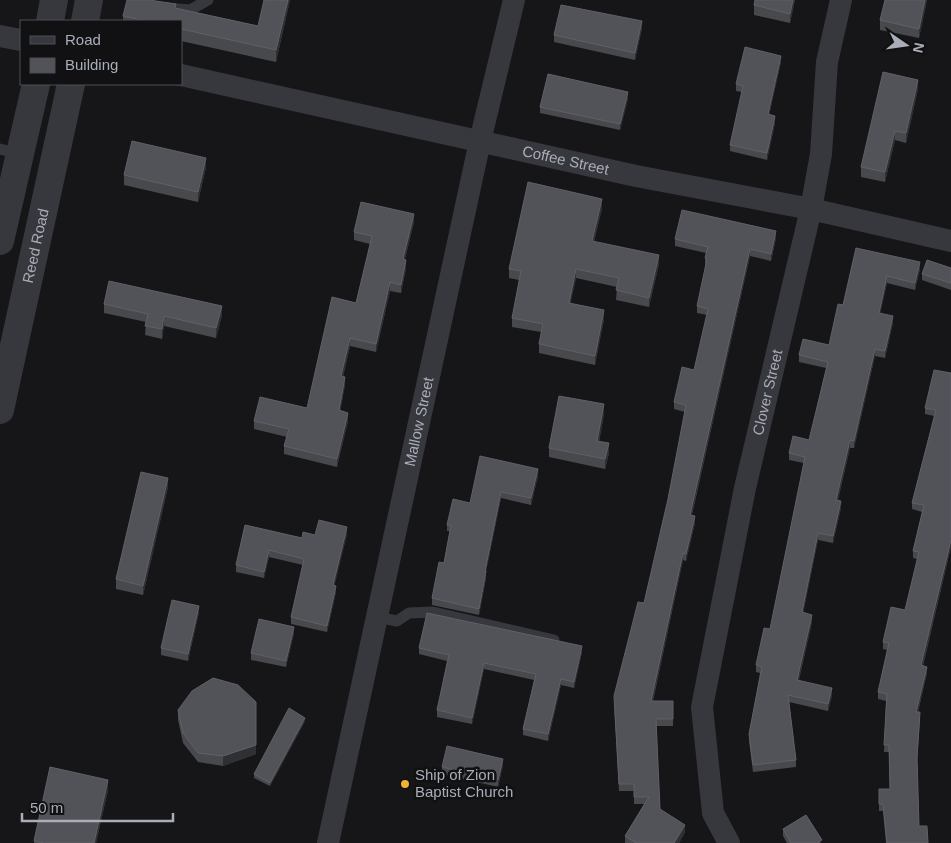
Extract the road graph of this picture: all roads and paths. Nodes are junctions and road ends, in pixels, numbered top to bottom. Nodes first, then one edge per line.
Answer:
1 (54, 0) edge
2 (89, 0) edge
3 (208, 0) edge
4 (514, 0) edge
5 (840, 0) edge
6 (158, 7) edge
7 (50, 20) edge
8 (85, 20) edge
9 (0, 36) edge
10 (20, 40) edge
11 (182, 75) edge
12 (36, 85) edge
13 (71, 85) edge
14 (480, 141) junction
15 (10, 151) edge
16 (811, 209) junction
17 (0, 241) edge
18 (951, 241) edge
19 (0, 410) edge
20 (377, 617) junction
21 (554, 640) edge
22 (328, 843) edge
23 (729, 843) edge

1 - 7 street
2 - 8 street
3 - 6 lane
4 - 14 street, Mallow Street
5 - 16 street, Clover Street
9 - 10 street
11 - 14 street, Coffee Street
12 - 15 street
13 - 19 street, Reed Road
14 - 16 street, Coffee Street
14 - 20 street, Mallow Street
15 - 17 street
16 - 18 street, Coffee Street
16 - 23 street, Clover Street
20 - 21 lane
20 - 22 street, Mallow Street

